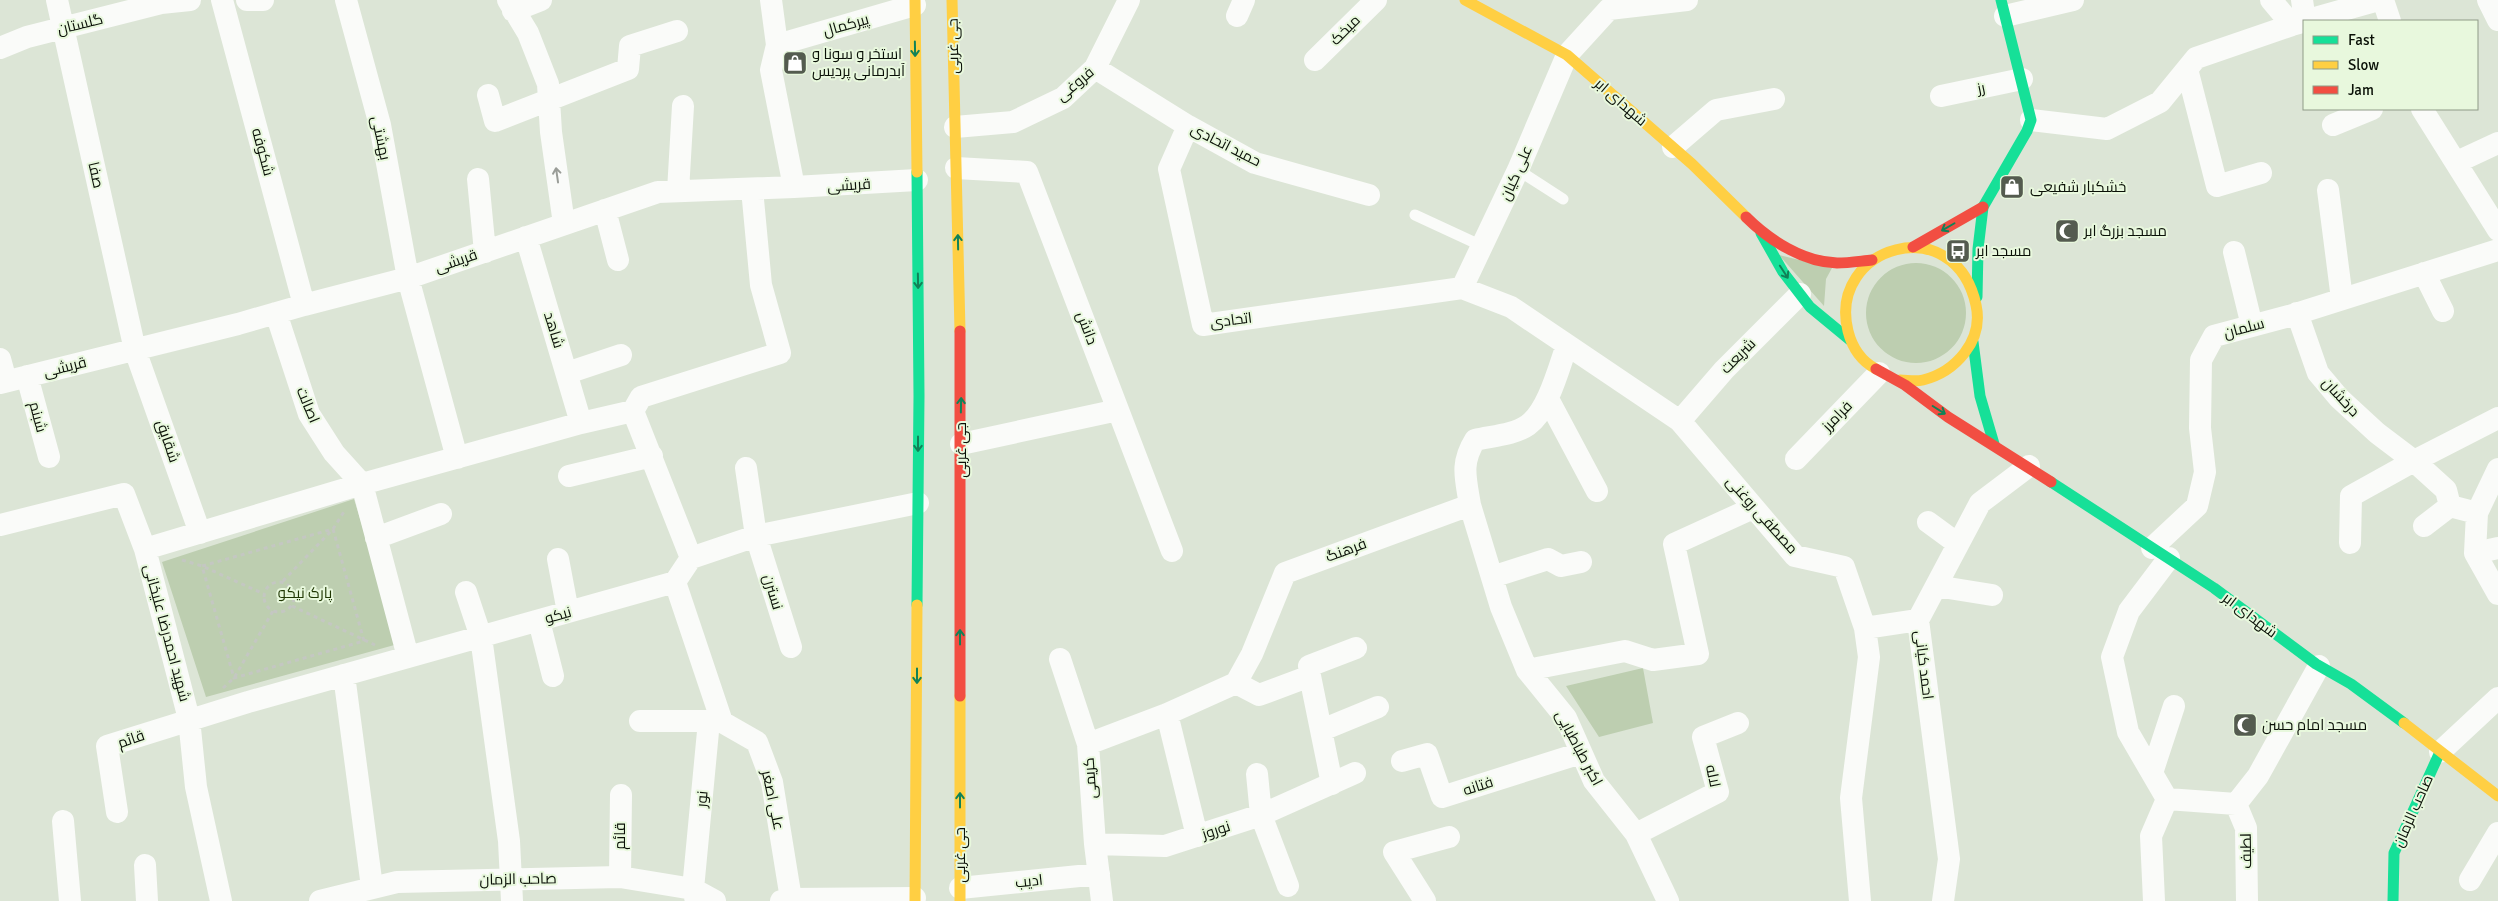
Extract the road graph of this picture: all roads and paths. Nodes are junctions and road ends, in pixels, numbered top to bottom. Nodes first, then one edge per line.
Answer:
1 (57, 0) edge
2 (190, 0) edge
3 (222, 0) edge
4 (247, 0) edge
5 (264, 0) edge
6 (346, 0) edge
7 (541, 0) edge
8 (771, 0) edge
9 (952, 0) edge
10 (1129, 0) edge
11 (1376, 0) edge
12 (1465, 0) edge
13 (1686, 0) edge
14 (2073, 0) edge
15 (2271, 0) edge
16 (2302, 0) edge
17 (2379, 0) edge
18 (2383, 0) edge
19 (2488, 0) edge
20 (160, 2) edge
21 (915, 3) edge
22 (1607, 4) edge
23 (511, 5) edge
24 (2003, 8) edge
25 (2308, 20) edge
26 (2390, 20) edge
27 (2498, 20) edge
28 (2301, 22) edge
29 (64, 28) junction
30 (677, 30) dead end
31 (777, 45) junction
32 (0, 48) edge
33 (1567, 55) junction
34 (1315, 60) dead end
35 (1095, 68) junction
36 (2187, 69) junction
37 (2022, 80) junction
38 (488, 95) dead end
39 (1941, 96) dead end
40 (1774, 99) dead end
41 (549, 100) junction
42 (683, 106) dead end
43 (2370, 110) edge
44 (2423, 110) edge
45 (2031, 120) junction
46 (2333, 125) dead end
47 (1188, 126) junction
48 (955, 127) junction
49 (2498, 143) edge
50 (1674, 147) junction
51 (2457, 162) junction
52 (956, 168) junction
53 (1518, 170) junction
54 (2260, 173) dead end
55 (478, 179) dead end
56 (917, 180) junction
57 (794, 188) junction
58 (752, 189) junction
59 (2328, 190) dead end
60 (678, 191) junction
61 (1369, 195) dead end
62 (1563, 199) dead end
63 (1983, 207) junction
64 (605, 210) junction
65 (1415, 215) dead end
66 (564, 224) junction
67 (1760, 230) junction
68 (2498, 230) edge
69 (526, 237) junction
70 (1482, 246) junction
71 (1913, 247) junction
72 (2498, 250) edge
73 (484, 252) junction
74 (2234, 252) dead end
75 (618, 260) dead end
76 (1872, 260) junction
77 (2424, 273) junction
78 (408, 278) junction
79 (1462, 288) junction
80 (1800, 294) junction
81 (1977, 298) junction
82 (2342, 299) junction
83 (304, 304) junction
84 (2443, 311) dead end
85 (276, 313) junction
86 (2297, 314) junction
87 (2252, 326) junction
88 (1850, 340) junction
89 (1973, 342) junction
90 (1567, 345) junction
91 (135, 350) junction
92 (621, 355) dead end
93 (0, 359) edge
94 (1879, 373) junction
95 (567, 374) junction
96 (11, 380) edge
97 (1900, 380) junction
98 (1548, 398) junction
99 (1118, 410) junction
100 (633, 411) junction
101 (2498, 418) edge
102 (1680, 421) junction
103 (581, 423) junction
104 (961, 444) junction
105 (1994, 444) junction
106 (652, 456) junction
107 (49, 457) dead end
108 (457, 458) junction
109 (1796, 459) dead end
110 (2414, 460) junction
111 (2029, 466) junction
112 (746, 468) dead end
113 (2498, 470) edge
114 (569, 476) dead end
115 (362, 484) junction
116 (1597, 491) dead end
117 (918, 502) junction
118 (1470, 506) junction
119 (2450, 506) junction
120 (1753, 508) junction
121 (2477, 513) junction
122 (441, 514) dead end
123 (1928, 522) dead end
124 (0, 525) edge
125 (2424, 526) dead end
126 (333, 529) junction
127 (200, 533) junction
128 (756, 536) junction
129 (376, 538) junction
130 (2350, 543) dead end
131 (1958, 544) junction
132 (2498, 548) edge
133 (145, 549) junction
134 (1172, 551) dead end
135 (2161, 553) junction
136 (2475, 553) junction
137 (691, 558) junction
138 (558, 559) dead end
139 (1581, 562) dead end
140 (202, 566) junction
141 (1492, 577) junction
142 (283, 581) junction
143 (675, 582) junction
144 (1936, 586) junction
145 (466, 592) dead end
146 (264, 594) junction
147 (2498, 594) edge
148 (1992, 595) dead end
149 (292, 606) junction
150 (273, 611) junction
151 (568, 612) junction
152 (539, 620) junction
153 (1918, 620) junction
154 (1865, 628) junction
155 (481, 637) junction
156 (364, 641) junction
157 (791, 647) dead end
158 (1356, 648) dead end
159 (408, 657) junction
160 (1060, 659) dead end
161 (1308, 665) junction
162 (2319, 666) junction
163 (1527, 670) junction
164 (344, 675) junction
165 (553, 676) dead end
166 (234, 678) junction
167 (1236, 682) junction
168 (221, 690) dead end
169 (2498, 698) edge
170 (2174, 706) dead end
171 (1378, 707) dead end
172 (1167, 714) junction
173 (189, 719) junction
174 (640, 721) dead end
175 (715, 721) junction
176 (1738, 724) dead end
177 (1322, 730) junction
178 (1088, 744) junction
179 (2440, 752) junction
180 (1581, 753) junction
181 (1402, 761) dead end
182 (1355, 773) dead end
183 (2152, 773) junction
184 (1257, 774) dead end
185 (1332, 784) junction
186 (620, 795) dead end
187 (2498, 796) edge
188 (2167, 799) junction
189 (2236, 804) junction
190 (118, 812) dead end
191 (1261, 815) junction
192 (63, 822) dead end
193 (2498, 832) edge
194 (1636, 834) junction
195 (1197, 836) junction
196 (1449, 837) dead end
197 (1095, 844) junction
198 (145, 865) dead end
199 (1099, 874) junction
200 (620, 877) junction
201 (511, 878) junction
202 (2470, 880) dead end
203 (1288, 886) dead end
204 (372, 887) junction
205 (397, 892) edge
206 (695, 895) edge
207 (960, 895) edge
208 (915, 899) edge
209 (786, 900) edge
210 (70, 901) edge
211 (147, 901) edge
212 (221, 901) edge
213 (320, 901) edge
214 (512, 901) edge
215 (714, 901) edge
216 (1102, 901) edge
217 (1425, 901) edge
218 (1668, 901) edge
219 (1861, 901) edge
220 (1943, 901) edge
221 (2154, 901) edge
222 (2246, 901) edge
223 (2393, 901) edge

1 - 29 street, صفا
2 - 20 street, گلستان
3 - 83 street, شکوفه
4 - 5 street
6 - 78 street, بهشتی
7 - 23 street
8 - 31 street
9 - 48 main road, جی غربی
10 - 35 street, فروغی
11 - 34 street, میخک
12 - 33 main road, شهدای ابر
13 - 22 street
14 - 24 street
15 - 28 street
16 - 28 street
17 - 25 street
18 - 26 street
19 - 27 street
20 - 29 street, گلستان
21 - 31 street, پیرکمال
21 -> 56 main road
22 - 33 street, علی کیان
23 - 41 street
24 - 37 main road
28 - 36 street
29 - 32 street, گلستان
29 - 91 street, صفا
30 - 41 street
31 - 57 street
33 - 50 main road, شهدای ابر
33 - 53 street, علی کیان
35 - 47 street, حمید اتحادی
35 - 48 street, فروغی
36 - 45 street
36 - 54 street
37 - 39 street, رز
37 - 45 main road
38 - 41 street
40 - 50 street
66 -> 41 street
42 - 60 street
43 - 46 street
44 - 51 street
45 - 63 main road
47 - 61 street, حمید اتحادی
47 - 79 street, اتحادی
48 - 52 main road, جی غربی
49 - 51 street
50 - 67 main road, شهدای ابر
51 - 68 street
52 - 99 street, دانش
104 -> 52 main road, جی غربی
53 - 62 lane
53 - 70 street, علی کیان
55 - 73 street
56 - 57 street, قریشی
56 -> 117 main road
57 - 58 street, قریشی
58 - 60 street, قریشی
58 - 100 street
59 - 82 street
60 - 64 street, قریشی
63 -> 71 main road
63 - 81 main road
64 - 66 street, قریشی
64 - 75 street
65 - 70 lane
66 - 69 street, قریشی
67 - 76 main road
67 -> 80 main road
69 - 73 street, قریشی
69 - 95 street, شاهد
70 - 79 street, علی کیان
71 - 76 main road
71 - 81 main road
72 - 77 street, سلمان
73 - 78 street, قریشی
74 - 87 street
76 - 88 main road
77 - 82 street, سلمان
77 - 84 street
78 - 83 street, قریشی
78 - 108 street, بهشتی
79 - 90 street, مصطفی روغنی
80 - 88 main road
80 - 102 street, شریعت
81 - 89 main road
82 - 86 street, سلمان
83 - 85 street, قریشی
85 - 91 street, قریشی
85 - 115 street, اصالت
86 - 87 street, سلمان
86 - 110 street, درخشان
87 - 135 street, سلمان
88 - 94 main road
89 - 97 main road
89 - 105 main road
90 - 98 street
90 - 102 street, مصطفی روغنی
91 - 96 street, قریشی
91 - 127 street, شقایق
92 - 95 street
93 - 96 street, شبنم
94 - 97 main road
94 - 109 street, فرامرز
95 - 103 street, شاهد
96 - 107 street, شبنم
97 -> 105 main road, شهدای ابر
98 - 116 street
98 - 118 street
99 - 104 street
99 - 134 street, دانش
100 - 103 street
100 - 106 street
101 - 110 street
102 - 120 street, مصطفی روغنی
103 - 108 street
207 -> 104 main road, جی غربی
105 - 111 main road, شهدای ابر
106 - 114 street
106 - 137 street
108 - 115 street
110 - 119 street, درخشان
110 - 130 street
111 - 131 street, احمد کیانی
111 - 135 main road, شهدای ابر
112 - 128 street, نسترن
113 - 121 street
115 - 126 path
115 - 127 street
115 - 129 street
117 - 128 street
117 -> 208 main road
118 - 141 street, اکبر طباطبایی
118 - 167 street, فرهنگ
119 - 121 street
119 - 125 street
120 - 154 street, مصطفی روغنی
120 - 163 street
121 - 136 street
122 - 129 street
123 - 131 street
124 - 133 street, شهید احمدرضا علیخانی
126 - 140 path
126 - 142 path
126 - 156 path
127 - 133 street
128 - 137 street
128 - 157 street, نسترن
129 - 159 street
131 - 144 street, احمد کیانی
132 - 136 street
133 - 140 path
133 - 173 street, شهید احمدرضا علیخانی
135 - 162 main road, شهدای ابر
135 - 183 street, سلمان
136 - 147 street
137 - 143 street
138 - 151 street
139 - 141 street
140 - 146 path
140 - 166 path
141 - 163 street, اکبر طباطبایی
142 - 146 path
142 - 149 path
143 - 151 street, نیکو
143 - 175 street
144 - 148 street
144 - 153 street, احمد کیانی
145 - 155 street
146 - 150 path
149 - 150 path
149 - 156 path
150 - 166 path
151 - 152 street, نیکو
152 - 155 street, نیکو
152 - 165 street
153 - 154 street
153 - 220 street, احمد کیانی
154 - 219 street, مصطفی روغنی
155 - 159 street, نیکو
155 - 201 street
156 - 159 path
156 - 166 path
158 - 161 street
159 - 164 street, نیکو
160 - 178 street, کریمی
161 - 167 street
161 - 177 street
162 - 179 main road, شهدای ابر
162 - 189 street
163 - 180 street, اکبر طباطبایی
164 - 173 street, نیکو
164 - 204 street
166 - 168 path
167 - 172 street
169 - 179 street
170 - 183 street
171 - 177 street
172 - 178 street
172 - 195 street
173 - 190 street, قائم
173 - 212 street, شهید احمدرضا علیخانی
174 - 175 street
175 - 206 street, نور
175 - 209 street, علی اصغر
176 - 194 street, لاله
177 - 185 street
178 - 197 street, کریمی
179 - 187 main road, شهدای ابر
179 - 223 main road, صاحب الزمان
180 - 181 street, فتانه
180 - 194 street, اکبر طباطبایی
182 - 185 street, نوروز
183 - 188 street, سلمان
184 - 191 street
185 - 191 street, نوروز
186 - 200 street, قائم
188 - 189 street
188 - 221 street
189 - 222 street, لطیف
191 - 195 street, نوروز
191 - 203 street
192 - 210 street
193 - 202 street
194 - 218 street, اکبر طباطبایی
195 - 197 street, نوروز
196 - 217 street
197 - 199 street, کریمی
198 - 211 street
199 - 207 street, ادیب
199 - 216 street, کریمی
200 - 201 street, صاحب الزمان
200 - 206 street, صاحب الزمان
201 - 205 street, صاحب الزمان
201 - 214 street
204 - 205 street, صاحب الزمان
204 - 213 street, صاحب الزمان
206 - 215 street, صاحب الزمان
208 - 209 street

